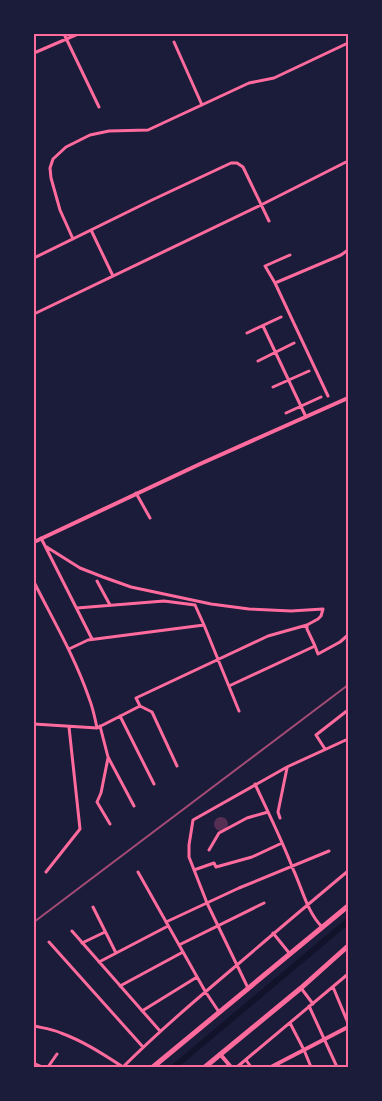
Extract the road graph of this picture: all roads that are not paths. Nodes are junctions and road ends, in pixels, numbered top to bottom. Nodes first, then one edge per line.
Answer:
1 (64, 34) edge
2 (78, 34) edge
3 (67, 39) junction
4 (174, 42) dead end
5 (348, 43) edge
6 (34, 53) edge
7 (202, 105) junction
8 (99, 107) dead end
9 (348, 161) edge
10 (261, 205) junction
11 (268, 221) dead end
12 (91, 230) junction
13 (73, 239) junction
14 (348, 250) edge
15 (290, 255) dead end
16 (34, 258) edge
17 (113, 276) junction
18 (275, 283) junction
19 (34, 314) edge
20 (281, 317) dead end
21 (263, 326) junction
22 (248, 333) dead end
23 (294, 343) dead end
24 (276, 352) junction
25 (258, 361) dead end
26 (309, 371) dead end
27 (289, 380) junction
28 (273, 387) dead end
29 (328, 396) dead end
30 (321, 397) dead end
31 (348, 398) edge
32 (302, 406) junction
33 (286, 413) dead end
34 (306, 417) junction
35 (136, 494) junction
36 (150, 518) dead end
37 (41, 538) junction
38 (34, 542) edge
39 (46, 546) junction
40 (97, 581) dead end
41 (34, 582) edge
42 (110, 605) junction
43 (77, 608) junction
44 (204, 625) junction
45 (307, 626) junction
46 (348, 635) edge
47 (92, 639) junction
48 (315, 646) junction
49 (69, 649) junction
50 (218, 660) junction
51 (229, 686) junction
52 (140, 706) junction
53 (348, 710) edge
54 (239, 711) dead end
55 (120, 716) junction
56 (34, 724) edge
57 (69, 727) junction
58 (99, 727) junction
59 (348, 739) edge
60 (324, 749) junction
61 (108, 757) junction
62 (177, 766) dead end
63 (287, 767) junction
64 (154, 784) dead end
65 (256, 784) junction
66 (134, 806) dead end
67 (268, 812) junction
68 (280, 818) dead end
69 (110, 824) dead end
70 (282, 843) junction
71 (209, 850) dead end
72 (329, 851) dead end
73 (293, 867) junction
74 (194, 870) junction
75 (348, 871) edge
76 (46, 872) dead end
77 (138, 872) dead end
78 (207, 903) junction
79 (264, 903) dead end
80 (308, 904) junction
81 (348, 906) edge
82 (93, 907) dead end
83 (166, 922) junction
84 (219, 925) junction
85 (168, 926) junction
86 (322, 928) junction
87 (72, 931) dead end
88 (105, 932) junction
89 (273, 933) junction
90 (49, 942) dead end
91 (82, 944) junction
92 (179, 945) junction
93 (348, 946) edge
94 (183, 952) junction
95 (116, 953) junction
96 (290, 955) junction
97 (99, 962) junction
98 (237, 965) junction
99 (348, 974) edge
100 (197, 977) junction
101 (120, 986) junction
102 (332, 987) junction
103 (301, 988) junction
104 (248, 989) junction
105 (204, 991) junction
106 (311, 1005) junction
107 (142, 1011) junction
108 (220, 1013) junction
109 (290, 1023) junction
110 (348, 1025) edge
111 (34, 1026) edge
112 (160, 1031) junction
113 (325, 1039) junction
114 (143, 1047) junction
115 (304, 1050) junction
116 (57, 1054) dead end
117 (220, 1054) junction
118 (246, 1060) junction
119 (34, 1064) edge
120 (41, 1067) edge
121 (48, 1067) edge
122 (123, 1067) edge
123 (153, 1067) edge
124 (205, 1067) edge
125 (231, 1067) edge
126 (237, 1067) edge
127 (251, 1067) edge
128 (271, 1067) edge
129 (311, 1067) edge
130 (337, 1067) edge

1 - 3 street
2 - 3 street
3 - 6 street
3 - 8 street
4 - 7 street
5 - 7 street
7 - 13 street
9 - 10 street
10 - 11 street
10 - 12 street
10 - 17 street
12 - 13 street
12 - 17 street
13 - 16 street
14 - 18 street
15 - 18 street
17 - 19 street
18 - 29 street
20 - 21 street
21 - 22 street
21 - 24 street
23 - 24 street
24 - 25 street
24 - 27 street
26 - 27 street
27 - 28 street
27 - 32 street
30 - 32 street
31 - 34 street
32 - 33 street
32 - 34 street
34 - 35 street
35 - 36 street
35 - 37 street
37 - 38 street
37 - 39 street
39 - 43 street
39 - 45 street
40 - 42 street
41 - 49 street
42 - 43 street
42 - 44 street
43 - 47 street
44 - 47 street
44 - 50 street
45 - 48 street
45 - 50 street
46 - 48 street
47 - 49 street
48 - 51 street
49 - 58 street
50 - 51 street
50 - 52 street
51 - 54 street
52 - 55 street
52 - 62 street
53 - 60 street
55 - 58 street
55 - 64 street
56 - 57 street
57 - 58 street
57 - 76 street
58 - 61 street
59 - 60 street
60 - 63 street
61 - 66 street
61 - 69 street
63 - 65 street
63 - 68 street
65 - 67 street
65 - 74 street
67 - 70 street
67 - 71 street
70 - 73 street
70 - 74 street
72 - 73 street
73 - 78 street
73 - 80 street
74 - 78 street
75 - 80 street
77 - 83 street
78 - 83 street
78 - 84 street
79 - 84 street
80 - 86 street
80 - 89 street
81 - 86 highway
82 - 88 street
83 - 85 street
84 - 92 street
84 - 98 street
85 - 92 street
85 - 95 street
86 - 96 highway
87 - 91 street
88 - 91 street
88 - 95 street
89 - 96 street
89 - 98 street
90 - 114 street
91 - 97 street
92 - 94 street
93 - 103 highway
94 - 100 street
94 - 101 street
95 - 97 street
96 - 104 highway
97 - 101 street
98 - 104 street
98 - 105 street
99 - 102 street
100 - 105 street
100 - 107 street
101 - 107 street
102 - 106 street
102 - 110 street
103 - 106 street
103 - 117 highway
104 - 108 highway
105 - 108 street
105 - 112 street
106 - 109 street
106 - 113 street
107 - 112 street
108 - 123 highway
109 - 115 street
109 - 118 street
110 - 113 street
111 - 122 street
112 - 114 street
113 - 115 street
113 - 130 street
114 - 122 street
115 - 128 street
115 - 129 street
116 - 121 street
117 - 124 highway
117 - 125 street
118 - 126 street
118 - 127 street
119 - 120 street

